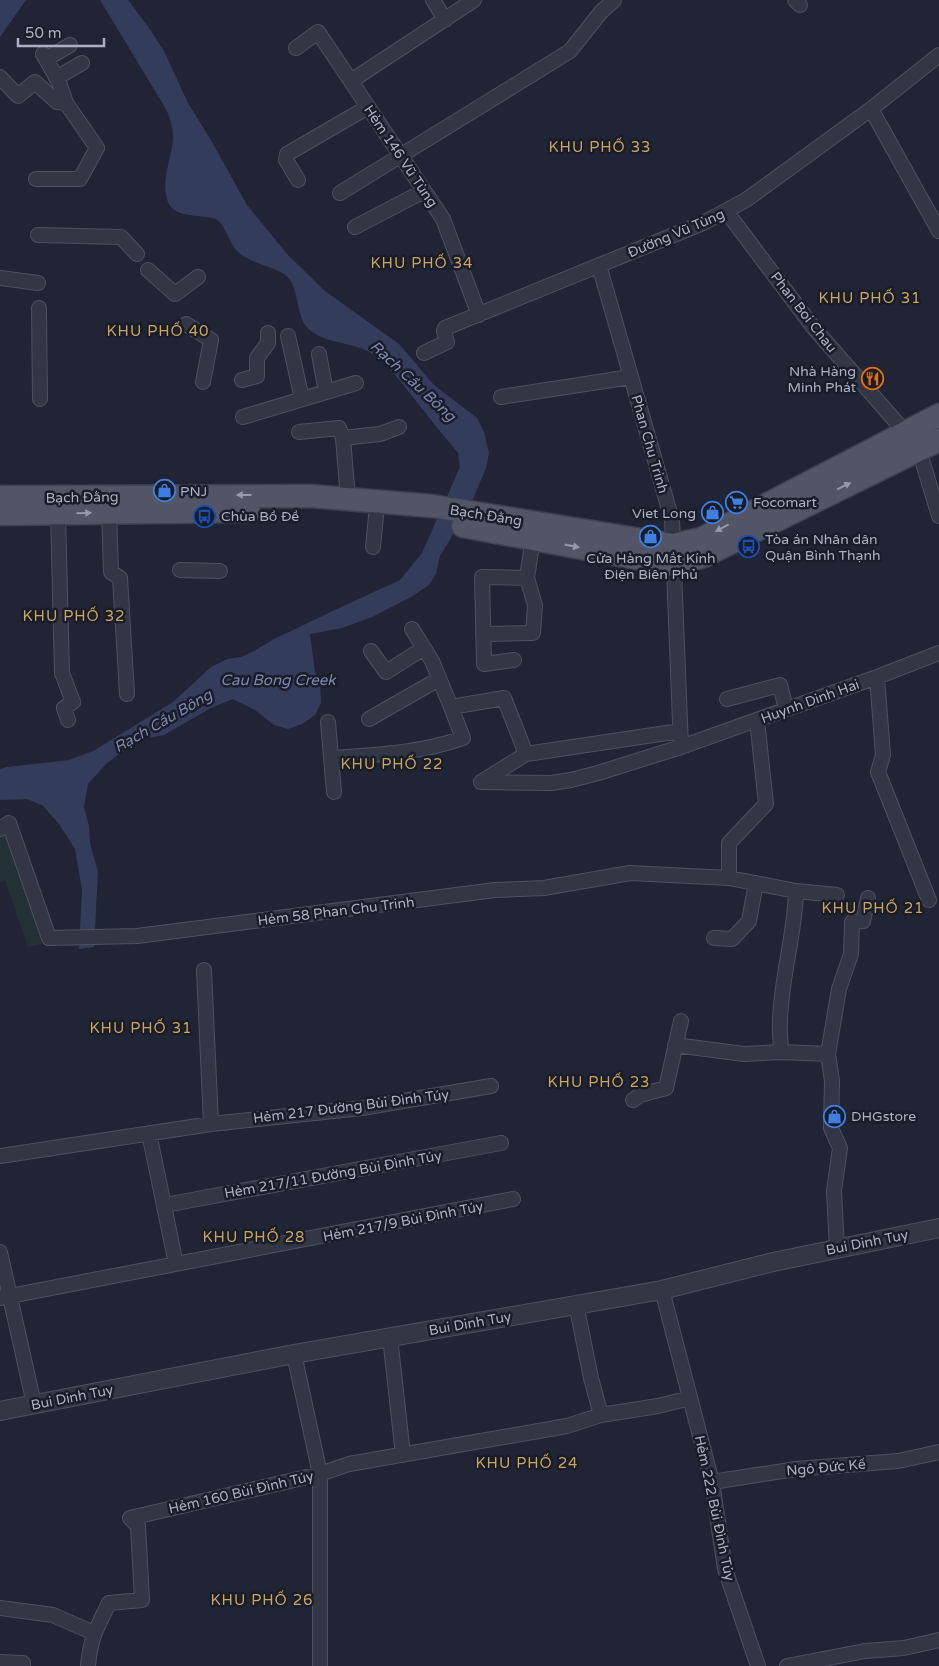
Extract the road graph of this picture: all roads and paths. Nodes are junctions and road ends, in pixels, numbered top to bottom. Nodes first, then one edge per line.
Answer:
1 (433, 0) edge
2 (474, 0) edge
3 (614, 0) edge
4 (445, 20) junction
5 (70, 45) dead end
6 (296, 48) dead end
7 (939, 55) edge
8 (82, 63) dead end
9 (0, 77) edge
10 (56, 78) junction
11 (351, 82) junction
12 (66, 103) junction
13 (368, 107) junction
14 (871, 109) junction
15 (400, 156) junction
16 (36, 179) dead end
17 (298, 180) dead end
18 (424, 191) junction
19 (340, 193) dead end
20 (726, 211) junction
21 (355, 226) dead end
22 (939, 231) edge
23 (38, 235) dead end
24 (137, 254) dead end
25 (599, 265) junction
26 (148, 270) dead end
27 (198, 277) dead end
28 (0, 278) edge
29 (38, 283) dead end
30 (39, 308) dead end
31 (479, 314) junction
32 (186, 324) dead end
33 (268, 333) dead end
34 (288, 336) dead end
35 (424, 353) dead end
36 (319, 354) dead end
37 (631, 377) junction
38 (242, 380) dead end
39 (203, 382) dead end
40 (356, 383) dead end
41 (326, 392) junction
42 (501, 397) dead end
43 (40, 399) dead end
44 (302, 399) junction
45 (939, 415) edge
46 (243, 417) dead end
47 (399, 427) dead end
48 (299, 432) dead end
49 (905, 432) junction
50 (343, 438) junction
51 (939, 440) edge
52 (919, 450) junction
53 (0, 497) edge
54 (348, 499) junction
55 (58, 505) junction
56 (108, 512) junction
57 (431, 513) junction
58 (0, 514) edge
59 (376, 516) junction
60 (939, 516) edge
61 (474, 520) junction
62 (533, 538) junction
63 (372, 547) dead end
64 (673, 555) junction
65 (180, 570) dead end
66 (220, 571) dead end
67 (527, 578) junction
68 (412, 628) dead end
69 (483, 634) junction
70 (424, 648) junction
71 (371, 651) dead end
72 (939, 653) edge
73 (514, 660) dead end
74 (877, 677) junction
75 (439, 679) junction
76 (127, 694) dead end
77 (727, 699) dead end
78 (451, 707) junction
79 (786, 710) junction
80 (369, 718) dead end
81 (68, 720) dead end
82 (757, 720) junction
83 (328, 722) dead end
84 (680, 731) junction
85 (681, 747) junction
86 (526, 754) junction
87 (332, 758) junction
88 (334, 792) dead end
89 (0, 829) edge
90 (729, 878) junction
91 (756, 883) junction
92 (796, 891) junction
93 (837, 895) dead end
94 (868, 898) dead end
95 (929, 900) dead end
96 (714, 938) dead end
97 (204, 970) dead end
98 (681, 1020) dead end
99 (675, 1045) junction
100 (781, 1052) junction
101 (828, 1054) junction
102 (491, 1086) dead end
103 (633, 1100) dead end
104 (211, 1124) junction
105 (149, 1133) junction
106 (501, 1143) dead end
107 (0, 1156) edge
108 (513, 1199) dead end
109 (165, 1205) junction
110 (939, 1228) edge
111 (837, 1248) junction
112 (0, 1252) edge
113 (176, 1264) junction
114 (662, 1290) junction
115 (4, 1298) edge
116 (576, 1304) junction
117 (390, 1337) junction
118 (294, 1354) junction
119 (690, 1398) junction
120 (34, 1404) junction
121 (0, 1410) edge
122 (601, 1415) junction
123 (939, 1452) edge
124 (403, 1455) junction
125 (320, 1474) junction
126 (712, 1482) junction
127 (0, 1608) edge
128 (94, 1633) junction
129 (939, 1640) edge
130 (0, 1662) edge
131 (23, 1666) edge
132 (88, 1666) edge
133 (320, 1666) edge
134 (758, 1666) edge
135 (787, 1666) edge

1 - 4 street
2 - 4 street
3 - 15 street
4 - 11 street
5 - 10 street
6 - 11 street, Hẻm 146 Vũ Tùng
7 - 14 street, Đường Vũ Tùng
8 - 10 street
9 - 12 street
10 - 12 street
11 - 13 street, Hẻm 146 Vũ Tùng
12 - 16 street
13 - 15 street, Hẻm 146 Vũ Tùng
13 - 17 street
14 - 20 street, Đường Vũ Tùng
14 - 22 street
15 - 18 street, Hẻm 146 Vũ Tùng
15 - 19 street
18 - 21 street
18 - 31 street, Hẻm 146 Vũ Tùng
20 - 25 street, Đường Vũ Tùng
20 - 49 street, Phan Boi Chau
23 - 24 street
25 - 31 street, Đường Vũ Tùng
25 - 37 street, Phan Chu Trinh
26 - 27 street
28 - 29 street
30 - 43 street
31 - 35 street, Đường Vũ Tùng
32 - 39 street
33 - 38 street
34 - 44 street
36 - 41 street
37 - 42 street
37 - 64 street, Phan Chu Trinh
40 - 41 street
41 - 44 street
44 - 46 street
45 - 49 main road, Bạch Đằng
47 - 50 street
48 - 50 street
49 - 52 street, Phan Boi Chau
49 -> 64 main road, Bạch Đằng
50 - 54 street
51 - 52 main road, Bạch Đằng
52 - 60 street, Phan Boi Chau
64 -> 52 main road, Bạch Đằng
53 - 55 main road, Bạch Đằng
54 -> 55 main road, Bạch Đằng
54 - 57 main road, Bạch Đằng
55 -> 56 main road, Bạch Đằng
55 - 58 main road, Bạch Đằng
55 - 81 street
56 - 59 main road, Bạch Đằng
56 - 76 street
57 - 59 main road, Bạch Đằng
57 - 61 main road, Bạch Đằng
59 - 63 street
61 - 62 main road, Bạch Đằng
61 - 64 main road, Bạch Đằng
62 -> 64 main road, Bạch Đằng
62 - 67 street
64 - 84 street, Phan Chu Trinh
65 - 66 street
67 - 69 street
67 - 69 street
68 - 70 street
69 - 73 street
70 - 71 street
70 - 75 street
72 - 74 street, Huynh Dinh Hai
74 - 79 street, Huynh Dinh Hai
74 - 95 street
75 - 78 street
75 - 80 street
77 - 79 street
78 - 86 street
78 - 87 street
79 - 82 street, Huynh Dinh Hai
82 - 85 street, Huynh Dinh Hai
82 - 90 street
83 - 87 street
84 - 85 street, Phan Chu Trinh
84 - 86 street
85 - 86 street, Huynh Dinh Hai
87 - 88 street
89 - 90 street, Hẻm 58 Phan Chu Trinh
90 - 91 street, Hẻm 58 Phan Chu Trinh
91 - 92 street, Hẻm 58 Phan Chu Trinh
91 - 96 street
92 - 93 street, Hẻm 58 Phan Chu Trinh
92 - 100 street
94 - 101 street
97 - 104 street
98 - 99 street
99 - 100 street
99 - 103 street
100 - 101 street
101 - 111 street
102 - 104 street, Hẻm 217 Đường Bùi Đình Túy
104 - 105 street, Hẻm 217 Đường Bùi Đình Túy
105 - 107 street, Hẻm 217 Đường Bùi Đình Túy
105 - 109 street
106 - 109 street, Hẻm 217/11 Đường Bùi Đình Túy
108 - 113 street, Hẻm 217/9 Bùi Đình Túy
109 - 113 street
110 - 111 street, Bui Dinh Tuy
111 - 114 street, Bui Dinh Tuy
112 - 115 street
113 - 115 street, Hẻm 217/9 Bùi Đình Túy
114 - 116 street, Bui Dinh Tuy
114 - 119 street, Hẻm 222 Bùi Đình Túy
115 - 120 street
116 - 117 street, Bui Dinh Tuy
116 - 122 street
117 - 118 street, Bui Dinh Tuy
117 - 124 street
118 - 120 street, Bui Dinh Tuy
118 - 125 street, Hẻm 160 Bùi Đình Túy
119 - 122 street
119 - 126 street, Hẻm 222 Bùi Đình Túy
120 - 121 street, Bui Dinh Tuy
122 - 124 street
123 - 126 street, Ngô Đức Kế
124 - 125 street
125 - 128 street, Hẻm 160 Bùi Đình Túy
125 - 133 street
126 - 134 street, Hẻm 222 Bùi Đình Túy
127 - 128 street
128 - 132 street
129 - 135 street
130 - 131 street

